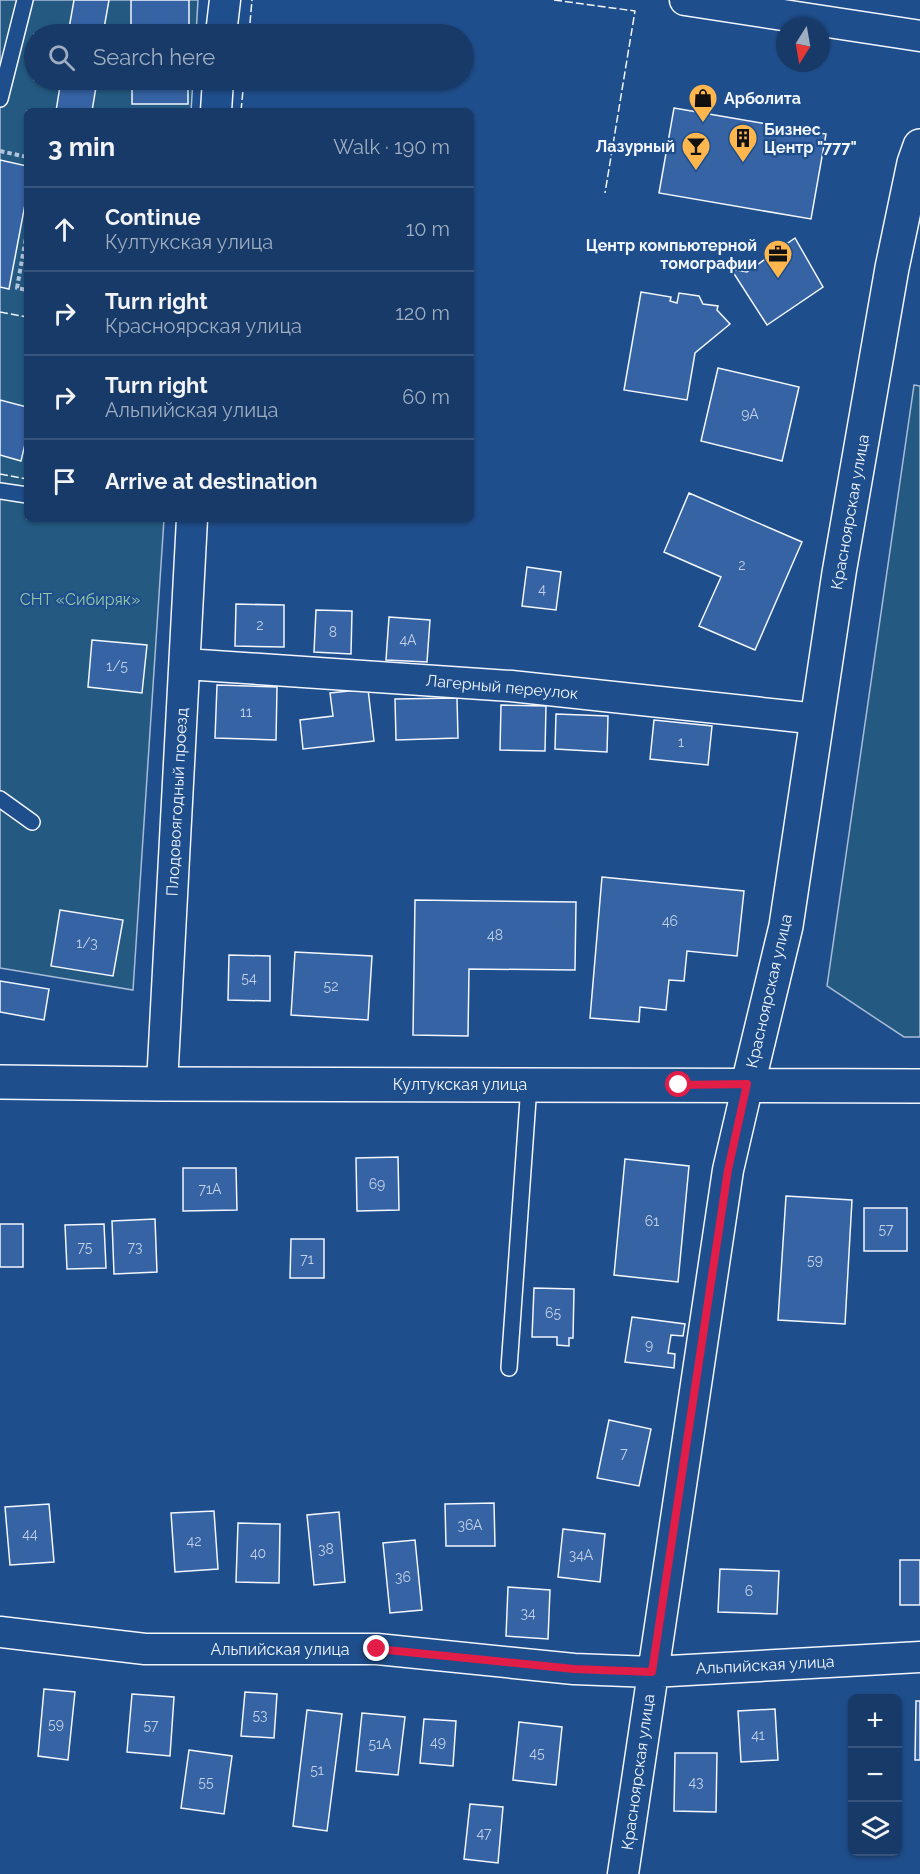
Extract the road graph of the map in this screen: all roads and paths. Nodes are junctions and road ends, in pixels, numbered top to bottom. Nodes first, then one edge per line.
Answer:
1 (25, 0) edge
2 (225, 0) edge
3 (686, 0) edge
4 (222, 24) edge
5 (920, 36) edge
6 (217, 90) edge
7 (0, 99) edge
8 (216, 108) edge
9 (920, 146) edge
10 (0, 151) edge
11 (24, 156) edge
12 (24, 249) edge
13 (24, 289) edge
14 (0, 491) edge
15 (24, 495) edge
16 (187, 522) edge
17 (184, 664) junction
18 (818, 719) junction
19 (0, 799) edge
20 (32, 822) dead end
21 (0, 1082) edge
22 (162, 1084) junction
23 (529, 1084) junction
24 (747, 1084) junction
25 (920, 1086) edge
26 (509, 1368) dead end
27 (0, 1632) edge
28 (920, 1657) edge
29 (652, 1672) junction
30 (623, 1874) edge

1 - 7 lane
2 - 4 street
3 - 5 street
6 - 8 street
9 - 18 main road, Красноярская улица
10 - 11 path
12 - 13 path
14 - 15 lane
16 - 17 street, Плодовоягодный проезд
17 - 18 street, Лагерный переулок
17 - 22 street, Плодовоягодный проезд
18 - 24 main road, Красноярская улица
19 - 20 lane
21 - 22 main road, Култукская улица
22 - 23 main road, Култукская улица
23 - 24 main road, Култукская улица
23 - 26 lane
24 - 25 main road, Култукская улица
24 - 29 street, Красноярская улица
27 - 29 street, Альпийская улица
28 - 29 street, Альпийская улица
29 - 30 street, Красноярская улица

